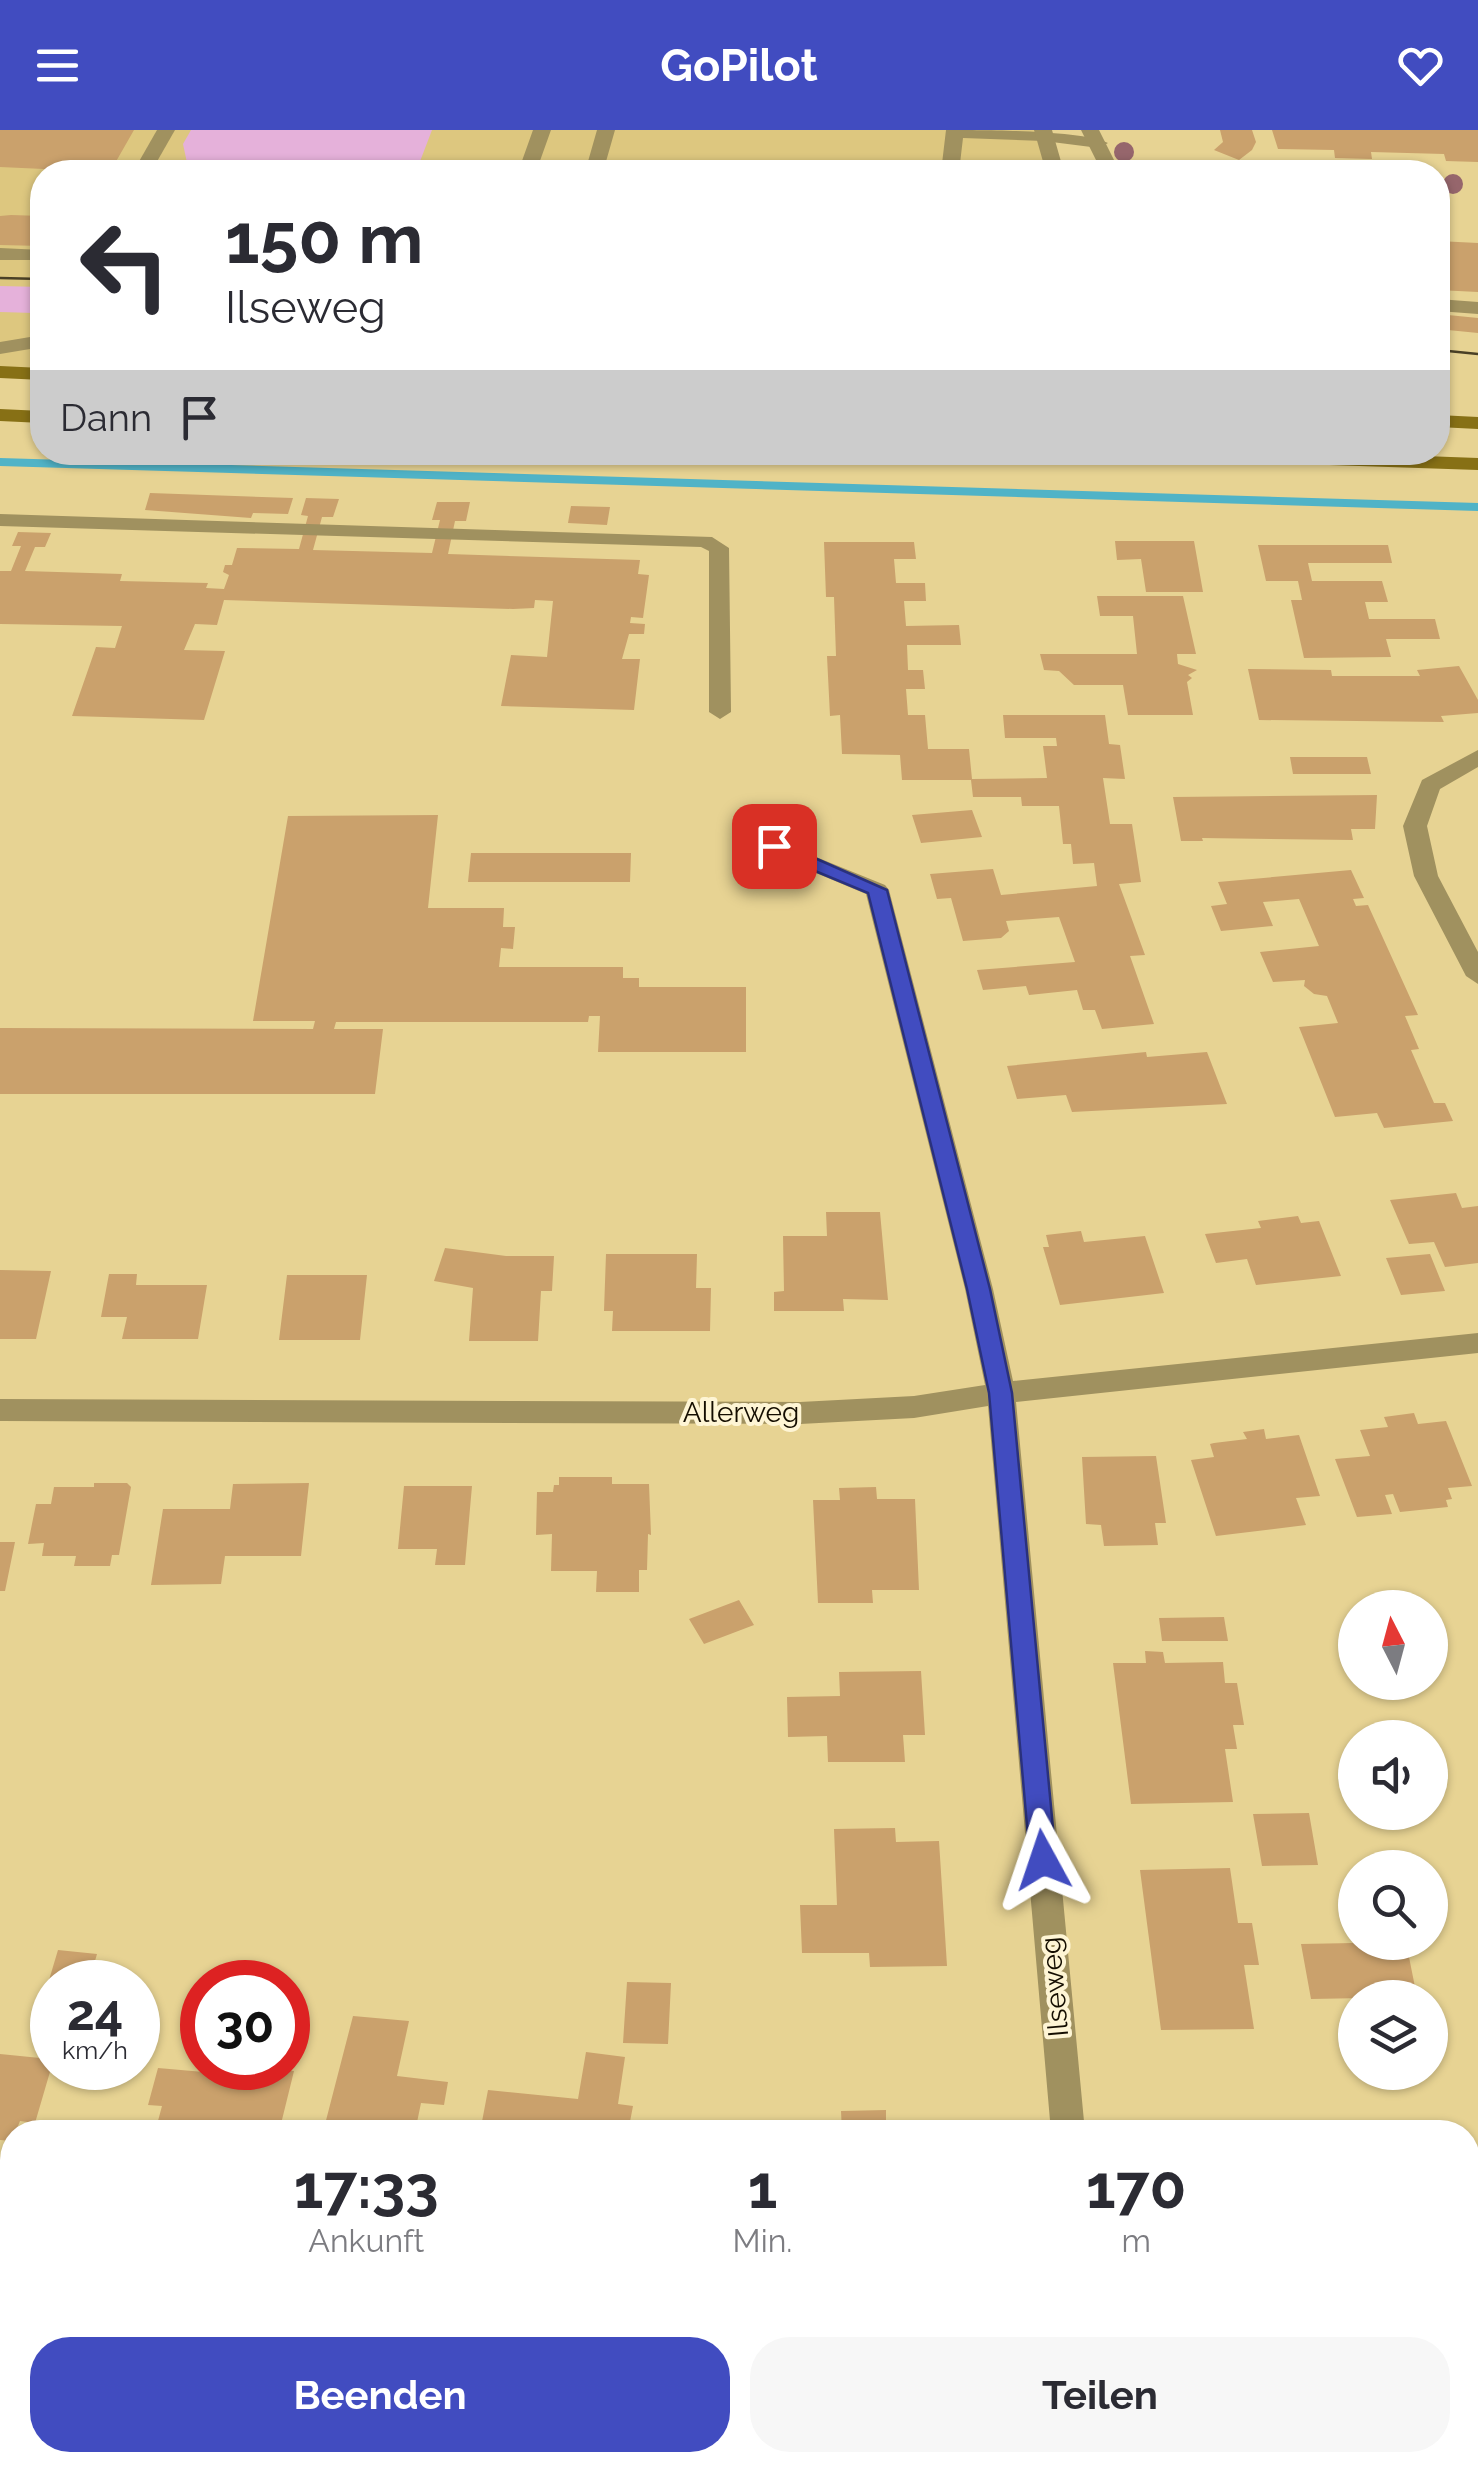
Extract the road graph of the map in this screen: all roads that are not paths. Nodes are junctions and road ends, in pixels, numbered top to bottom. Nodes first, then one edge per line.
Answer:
1 (166, 130) edge
2 (542, 130) edge
3 (606, 130) edge
4 (955, 132) edge
5 (1044, 133) edge
6 (1094, 137) edge
7 (149, 160) edge
8 (532, 160) edge
9 (597, 160) edge
10 (952, 160) edge
11 (1052, 160) edge
12 (1105, 160) edge
13 (0, 254) edge
14 (30, 255) edge
15 (1450, 306) edge
16 (1478, 308) edge
17 (30, 343) edge
18 (0, 348) edge
19 (0, 372) edge
20 (30, 373) edge
21 (0, 415) edge
22 (30, 416) edge
23 (1450, 421) edge
24 (1478, 422) edge
25 (1450, 463) edge
26 (1478, 464) edge
27 (0, 520) edge
28 (720, 712) dead end
29 (1478, 757) edge
30 (774, 846) dead end
31 (1478, 976) edge
32 (1478, 1343) edge
33 (1001, 1393) junction
34 (0, 1410) edge
35 (1067, 2120) edge

1 - 7 street
2 - 8 street
3 - 9 street
4 - 5 street
4 - 10 street
5 - 6 street
5 - 11 street
6 - 12 street
13 - 14 street
15 - 16 street
17 - 18 street
19 - 20 main road
21 - 22 main road
23 - 24 main road
25 - 26 main road
27 - 28 street
29 - 31 street
30 - 33 street, Ilseweg
32 - 33 street, Allerweg
33 - 34 street, Allerweg
33 - 35 street, Ilseweg

